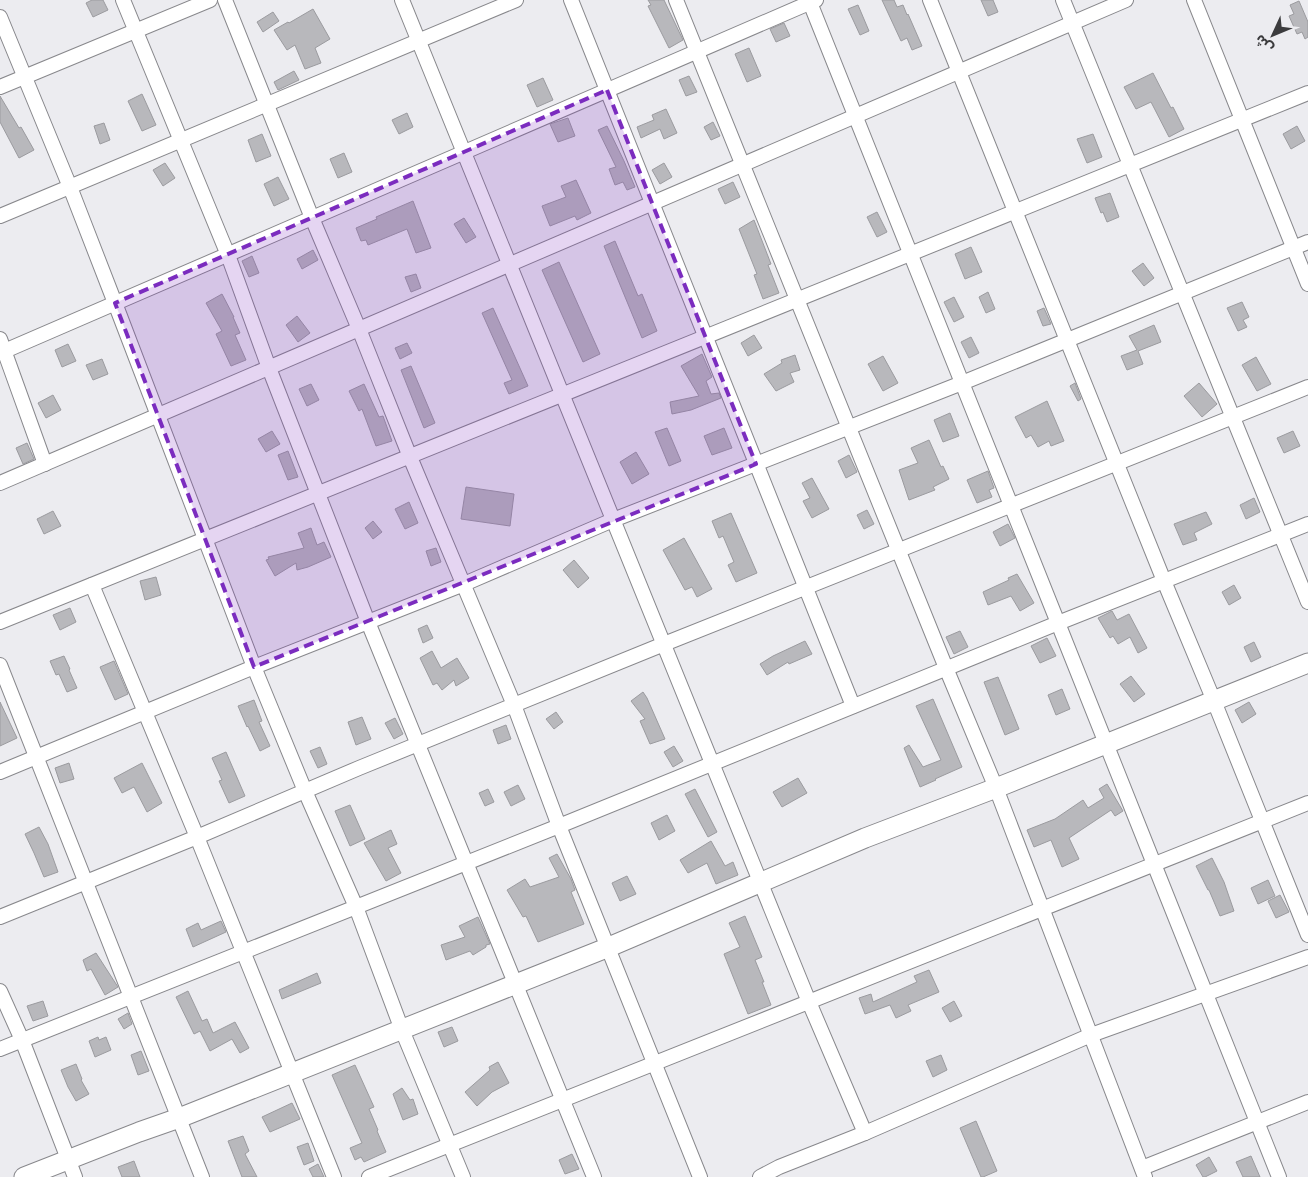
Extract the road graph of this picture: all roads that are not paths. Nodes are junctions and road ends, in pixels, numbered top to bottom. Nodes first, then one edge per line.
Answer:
1 (124, 0) edge
2 (210, 0) edge
3 (225, 0) edge
4 (402, 0) edge
5 (516, 0) edge
6 (572, 0) edge
7 (676, 0) edge
8 (930, 0) edge
9 (1063, 0) edge
10 (1126, 0) edge
11 (1194, 0) edge
12 (811, 1) edge
13 (0, 17) edge
14 (1072, 23) junction
15 (137, 30) junction
16 (418, 41) junction
17 (697, 51) junction
18 (959, 72) junction
19 (25, 77) junction
20 (0, 87) edge
21 (607, 90) junction
22 (1308, 93) edge
23 (266, 104) junction
24 (855, 116) junction
25 (1242, 120) junction
26 (181, 140) junction
27 (464, 152) junction
28 (743, 164) junction
29 (1130, 165) junction
30 (70, 187) junction
31 (652, 203) junction
32 (1015, 211) junction
33 (0, 216) edge
34 (312, 218) junction
35 (1308, 242) edge
36 (1294, 248) junction
37 (910, 254) junction
38 (228, 255) junction
39 (509, 264) junction
40 (1308, 284) edge
41 (1182, 294) junction
42 (797, 300) junction
43 (115, 303) junction
44 (359, 329) junction
45 (706, 337) junction
46 (1067, 340) junction
47 (2, 348) edge
48 (269, 368) junction
49 (962, 383) junction
50 (1308, 387) edge
51 (562, 394) junction
52 (158, 416) junction
53 (1232, 417) junction
54 (849, 427) junction
55 (410, 456) junction
56 (1116, 463) junction
57 (45, 464) junction
58 (756, 464) junction
59 (0, 484) edge
60 (318, 493) junction
61 (1012, 506) junction
62 (613, 520) junction
63 (1308, 524) edge
64 (1280, 535) junction
65 (206, 539) junction
66 (899, 550) junction
67 (1164, 581) junction
68 (464, 584) junction
69 (92, 585) junction
70 (805, 588) junction
71 (1308, 602) edge
72 (0, 622) edge
73 (368, 622) junction
74 (1058, 622) junction
75 (664, 644) junction
76 (1308, 663) edge
77 (0, 665) edge
78 (254, 667) junction
79 (946, 668) junction
80 (1214, 701) junction
81 (514, 705) junction
82 (853, 706) junction
83 (146, 712) junction
84 (417, 744) junction
85 (1107, 744) junction
86 (36, 757) junction
87 (713, 764) junction
88 (0, 772) edge
89 (996, 788) junction
90 (306, 791) junction
91 (1308, 802) edge
92 (1263, 821) junction
93 (560, 826) junction
94 (197, 837) junction
95 (466, 863) junction
96 (1154, 864) junction
97 (86, 882) junction
98 (761, 882) junction
99 (356, 907) junction
100 (1042, 908) junction
101 (0, 917) edge
102 (1308, 935) edge
103 (608, 947) junction
104 (244, 951) junction
105 (1308, 957) edge
106 (516, 984) junction
107 (0, 991) edge
108 (1206, 994) junction
109 (131, 997) junction
110 (809, 1002) junction
111 (402, 1030) junction
112 (1091, 1035) junction
113 (22, 1040) junction
114 (0, 1049) edge
115 (655, 1063) junction
116 (292, 1073) junction
117 (562, 1100) junction
118 (1308, 1102) edge
119 (179, 1118) junction
120 (1257, 1122) junction
121 (865, 1133) junction
122 (450, 1145) junction
123 (71, 1169) edge
124 (1144, 1172) edge
125 (24, 1177) edge
126 (202, 1177) edge
127 (334, 1177) edge
128 (370, 1177) edge
129 (463, 1177) edge
130 (594, 1177) edge
131 (700, 1177) edge
132 (760, 1177) edge
133 (1279, 1177) edge

1 - 15 street
2 - 15 street
3 - 23 street
4 - 16 street
5 - 16 street
6 - 21 street
7 - 17 street
8 - 18 street
9 - 14 street
10 - 14 street
11 - 25 street
12 - 17 street
12 - 24 street
13 - 19 street
14 - 18 street
14 - 29 street
15 - 19 street
15 - 26 street
16 - 23 street
16 - 27 street
17 - 21 street
17 - 28 street
18 - 24 street
18 - 32 street
19 - 20 street
19 - 30 street
21 - 27 street
21 - 31 street
22 - 25 street
23 - 26 street
23 - 34 street
24 - 28 street
24 - 37 street
25 - 29 street
25 - 36 street
26 - 30 street
26 - 38 street
27 - 34 street
27 - 39 street
28 - 31 street
28 - 42 street
29 - 32 street
29 - 41 street
30 - 33 street
30 - 43 street
31 - 39 street
31 - 45 street
32 - 37 street
32 - 46 street
34 - 38 street
34 - 44 street
35 - 36 street
36 - 40 street
36 - 41 street
37 - 42 street
37 - 49 street
38 - 43 street
38 - 48 street
39 - 44 street
39 - 51 street
41 - 46 street
41 - 53 street
42 - 45 street
42 - 54 street
43 - 47 street
43 - 52 street
44 - 48 street
44 - 55 street
45 - 51 street
45 - 58 street
46 - 49 street
46 - 56 street
47 - 57 street
48 - 52 street
48 - 60 street
49 - 54 street
49 - 61 street
50 - 53 street
51 - 55 street
51 - 62 street
52 - 57 street
52 - 65 street
53 - 56 street
53 - 64 street
54 - 58 street
54 - 66 street
55 - 60 street
55 - 68 street
56 - 61 street
56 - 67 street
57 - 59 street
58 - 62 street
58 - 70 street
60 - 65 street
60 - 73 street
61 - 66 street
61 - 74 street
62 - 68 street
62 - 75 street
63 - 64 street
64 - 67 street
64 - 71 street
65 - 69 street
65 - 78 street
66 - 70 street
66 - 79 street
67 - 74 street
67 - 80 street
68 - 73 street
68 - 81 street
69 - 72 street
69 - 83 street
70 - 75 street
70 - 82 street
73 - 78 street
73 - 84 street
74 - 79 street
74 - 85 street
75 - 81 street
75 - 87 street
76 - 80 main road
77 - 86 street
78 - 83 street
78 - 90 street
79 - 82 street
79 - 89 street
80 - 85 main road
80 - 92 street
81 - 84 street
81 - 93 street
82 - 87 street
83 - 86 street
83 - 94 street
84 - 90 street
84 - 95 street
85 - 89 main road
85 - 96 street
86 - 88 street
86 - 97 street
87 - 93 street
87 - 98 street
89 - 98 main road
89 - 100 street
90 - 94 street
90 - 99 street
91 - 92 street
92 - 96 street
92 - 102 street
93 - 95 street
93 - 103 street
94 - 97 street
94 - 104 street
95 - 99 street
95 - 106 street
96 - 100 street
96 - 108 street
97 - 101 street
97 - 109 street
98 - 103 main road
98 - 110 street
99 - 104 street
99 - 111 street
100 - 110 street
100 - 112 street
103 - 106 main road
103 - 115 street
104 - 109 street
104 - 116 street
105 - 108 street
106 - 111 main road
106 - 117 street
107 - 113 street
108 - 112 street
108 - 120 street
109 - 113 street
109 - 119 street
110 - 115 street
110 - 121 street
111 - 116 main road
111 - 122 street
112 - 121 street
112 - 124 street
113 - 114 street
113 - 123 street
115 - 117 street
115 - 131 street
116 - 119 main road
116 - 127 street
117 - 122 street
117 - 130 street
118 - 120 street
119 - 123 main road
119 - 126 street
120 - 124 street
120 - 133 street
121 - 132 street
122 - 128 street
122 - 129 street
123 - 125 main road

